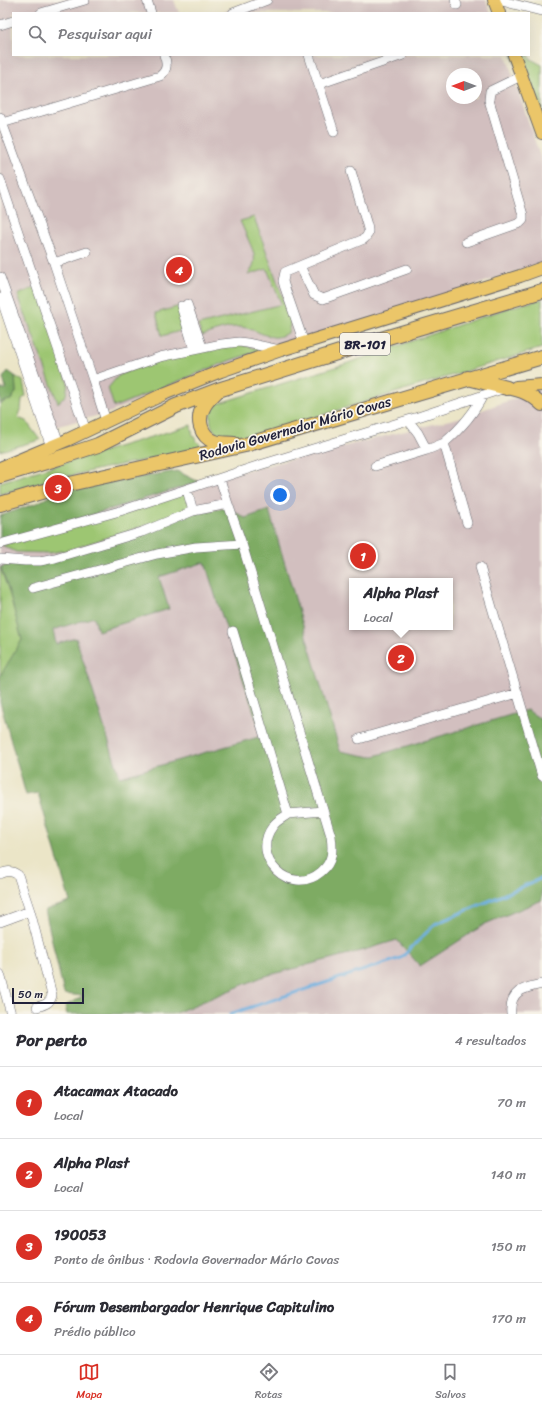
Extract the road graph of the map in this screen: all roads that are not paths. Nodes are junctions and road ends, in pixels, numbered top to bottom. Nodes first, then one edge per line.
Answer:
1 (86, 0) edge
2 (147, 0) edge
3 (267, 0) edge
4 (494, 0) edge
5 (498, 0) edge
6 (541, 11) dead end
7 (44, 12) edge
8 (151, 12) edge
9 (236, 12) edge
10 (499, 12) edge
11 (12, 21) edge
12 (0, 25) edge
13 (164, 56) edge
14 (309, 56) edge
15 (400, 56) edge
16 (514, 56) edge
17 (522, 76) junction
18 (319, 84) junction
19 (1, 120) edge
20 (334, 132) dead end
21 (542, 133) edge
22 (351, 171) dead end
23 (0, 178) edge
24 (466, 242) dead end
25 (87, 252) dead end
26 (54, 263) junction
27 (300, 266) junction
28 (542, 268) edge
29 (407, 269) dead end
30 (0, 277) edge
31 (542, 280) edge
32 (542, 291) edge
33 (0, 295) edge
34 (512, 300) junction
35 (184, 305) dead end
36 (304, 343) junction
37 (198, 348) junction
38 (281, 350) junction
39 (542, 357) edge
40 (468, 378) junction
41 (93, 380) junction
42 (542, 385) edge
43 (507, 388) junction
44 (218, 390) junction
45 (483, 396) junction
46 (542, 405) edge
47 (408, 420) junction
48 (106, 421) junction
49 (86, 431) junction
50 (444, 443) junction
51 (55, 445) junction
52 (245, 445) junction
53 (426, 450) junction
54 (375, 466) dead end
55 (0, 468) edge
56 (0, 476) edge
57 (220, 479) junction
58 (187, 490) junction
59 (0, 504) edge
60 (228, 504) junction
61 (193, 511) junction
62 (467, 523) dead end
63 (0, 544) edge
64 (242, 544) junction
65 (0, 559) edge
66 (480, 566) dead end
67 (33, 588) dead end
68 (233, 631) dead end
69 (518, 692) junction
70 (359, 739) dead end
71 (542, 776) edge
72 (323, 811) junction
73 (288, 814) junction
74 (0, 874) edge
75 (30, 911) junction
76 (0, 922) edge
77 (0, 974) edge
78 (542, 984) edge
79 (37, 1007) dead end
80 (11, 1014) edge
81 (511, 1014) edge

1 - 7 street
2 - 8 street
3 - 9 street
4 - 10 main road
5 - 6 street
11 - 12 street
13 - 19 street
14 - 18 street
15 - 18 street
16 - 17 main road
17 - 21 main road
17 - 24 street
18 - 20 street
19 - 26 street
22 - 27 street
23 - 49 street
25 - 26 street
26 - 41 street
27 - 29 street
27 - 36 street
28 - 36 main road
30 - 51 street
31 - 34 highway
32 - 34 highway, BR-101
33 - 51 street
34 - 44 highway, BR-101
35 - 37 street
36 - 38 main road
37 - 38 street
37 - 41 street
38 - 48 main road
39 - 40 highway, Rodovia Governador Mário Covas
40 - 43 highway
40 - 52 highway, Rodovia Governador Mário Covas
41 - 48 street
42 - 43 main road
43 - 45 street
43 - 46 main road
44 - 52 highway
44 - 56 highway, BR-101
45 - 47 street
45 - 50 street
47 - 53 street
47 - 57 street
48 - 49 main road
49 - 51 main road
50 - 53 street
50 - 62 street
51 - 55 main road
52 - 59 highway, Rodovia Governador Mário Covas
53 - 54 street
57 - 58 street
57 - 60 street
58 - 61 street
58 - 63 street
60 - 61 street
60 - 64 street
61 - 65 street
64 - 67 street
64 - 72 street
66 - 69 street
68 - 73 street
69 - 70 street
69 - 71 street
72 - 73 street
72 - 73 street
74 - 75 street
75 - 76 street
75 - 79 street
77 - 80 street
78 - 81 street

